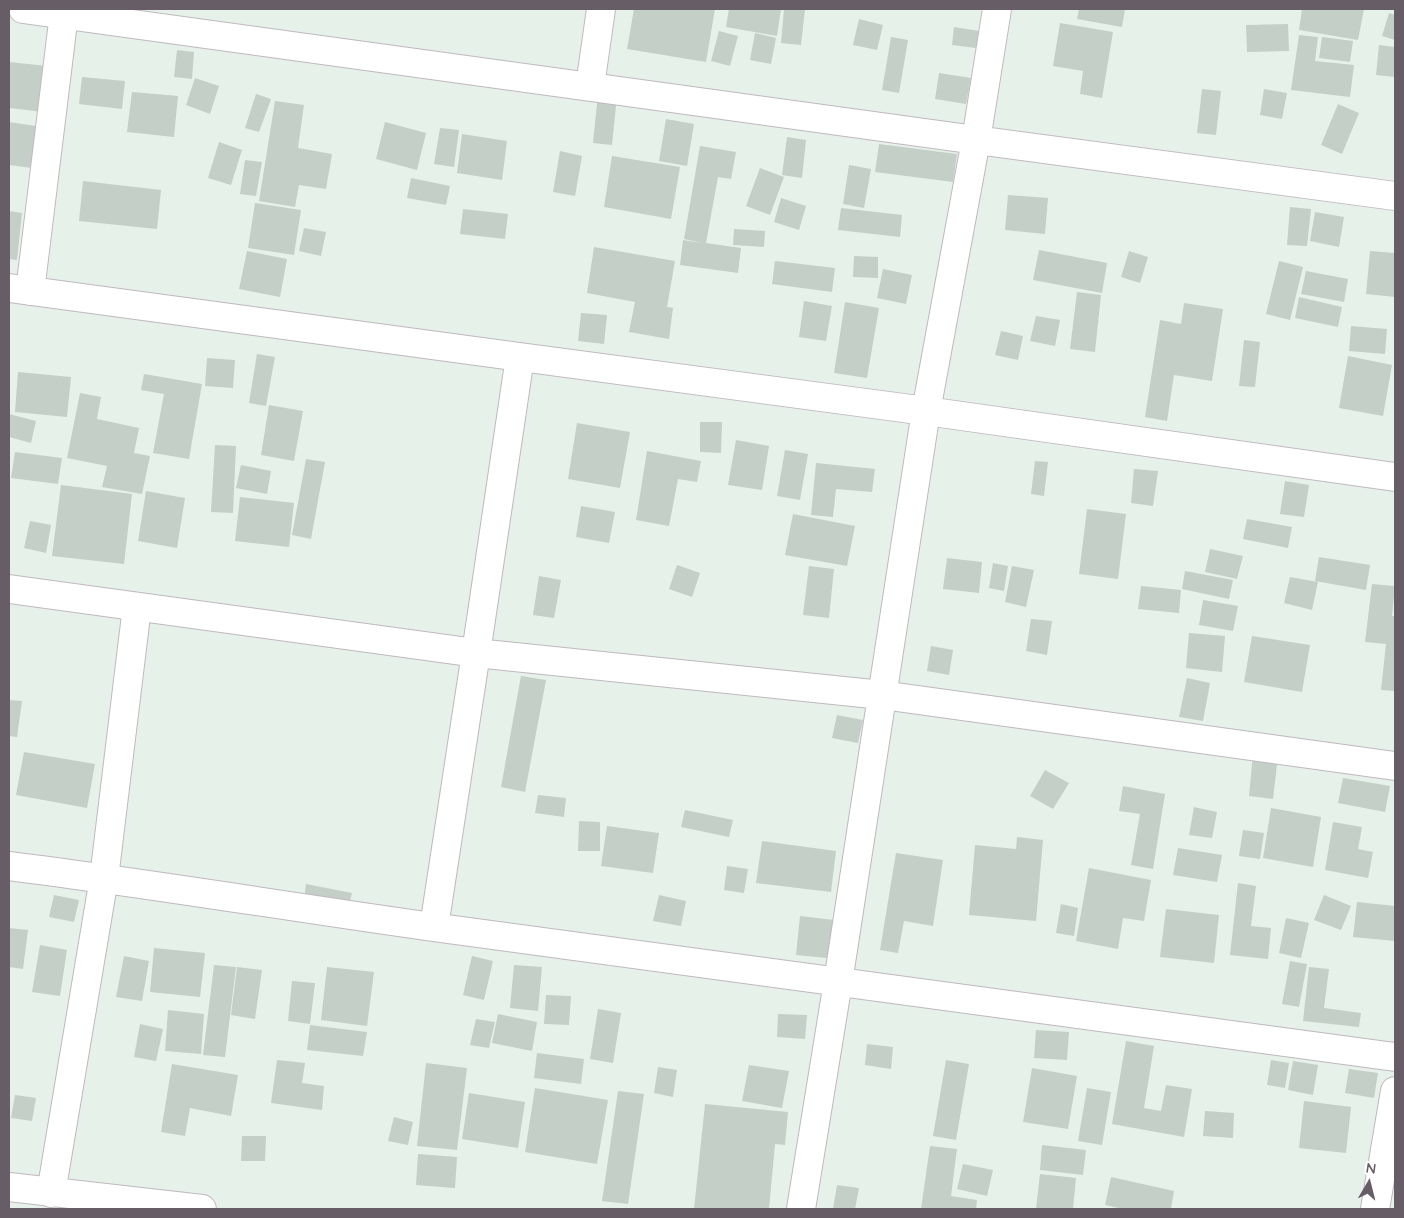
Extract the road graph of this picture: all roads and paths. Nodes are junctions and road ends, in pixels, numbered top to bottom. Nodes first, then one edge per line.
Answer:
1 (23, 9) edge
2 (601, 9) edge
3 (997, 9) edge
4 (64, 14) junction
5 (590, 86) junction
6 (976, 140) junction
7 (1395, 196) edge
8 (20, 289) edge
9 (520, 357) junction
10 (926, 411) junction
11 (1395, 477) edge
12 (9, 589) edge
13 (137, 607) junction
14 (476, 653) junction
15 (882, 695) junction
16 (1395, 766) edge
17 (9, 866) edge
18 (104, 878) junction
19 (434, 927) junction
20 (838, 982) junction
21 (1395, 1057) edge
22 (1395, 1090) edge
23 (9, 1188) edge
24 (51, 1193) junction
25 (202, 1209) edge
26 (801, 1209) edge
27 (1376, 1209) edge

1 - 4 street
2 - 5 street
3 - 6 street
4 - 5 street
4 - 8 street
5 - 6 street
6 - 7 street
6 - 10 street
8 - 9 street
9 - 10 street
9 - 14 street
10 - 11 street
10 - 15 street
12 - 13 street
13 - 14 street
13 - 18 street
14 - 15 street
14 - 19 street
15 - 16 street
15 - 20 street
17 - 18 street
18 - 19 street
18 - 24 street
19 - 20 street
20 - 21 street
20 - 26 street
22 - 27 street
23 - 24 street
24 - 25 street

